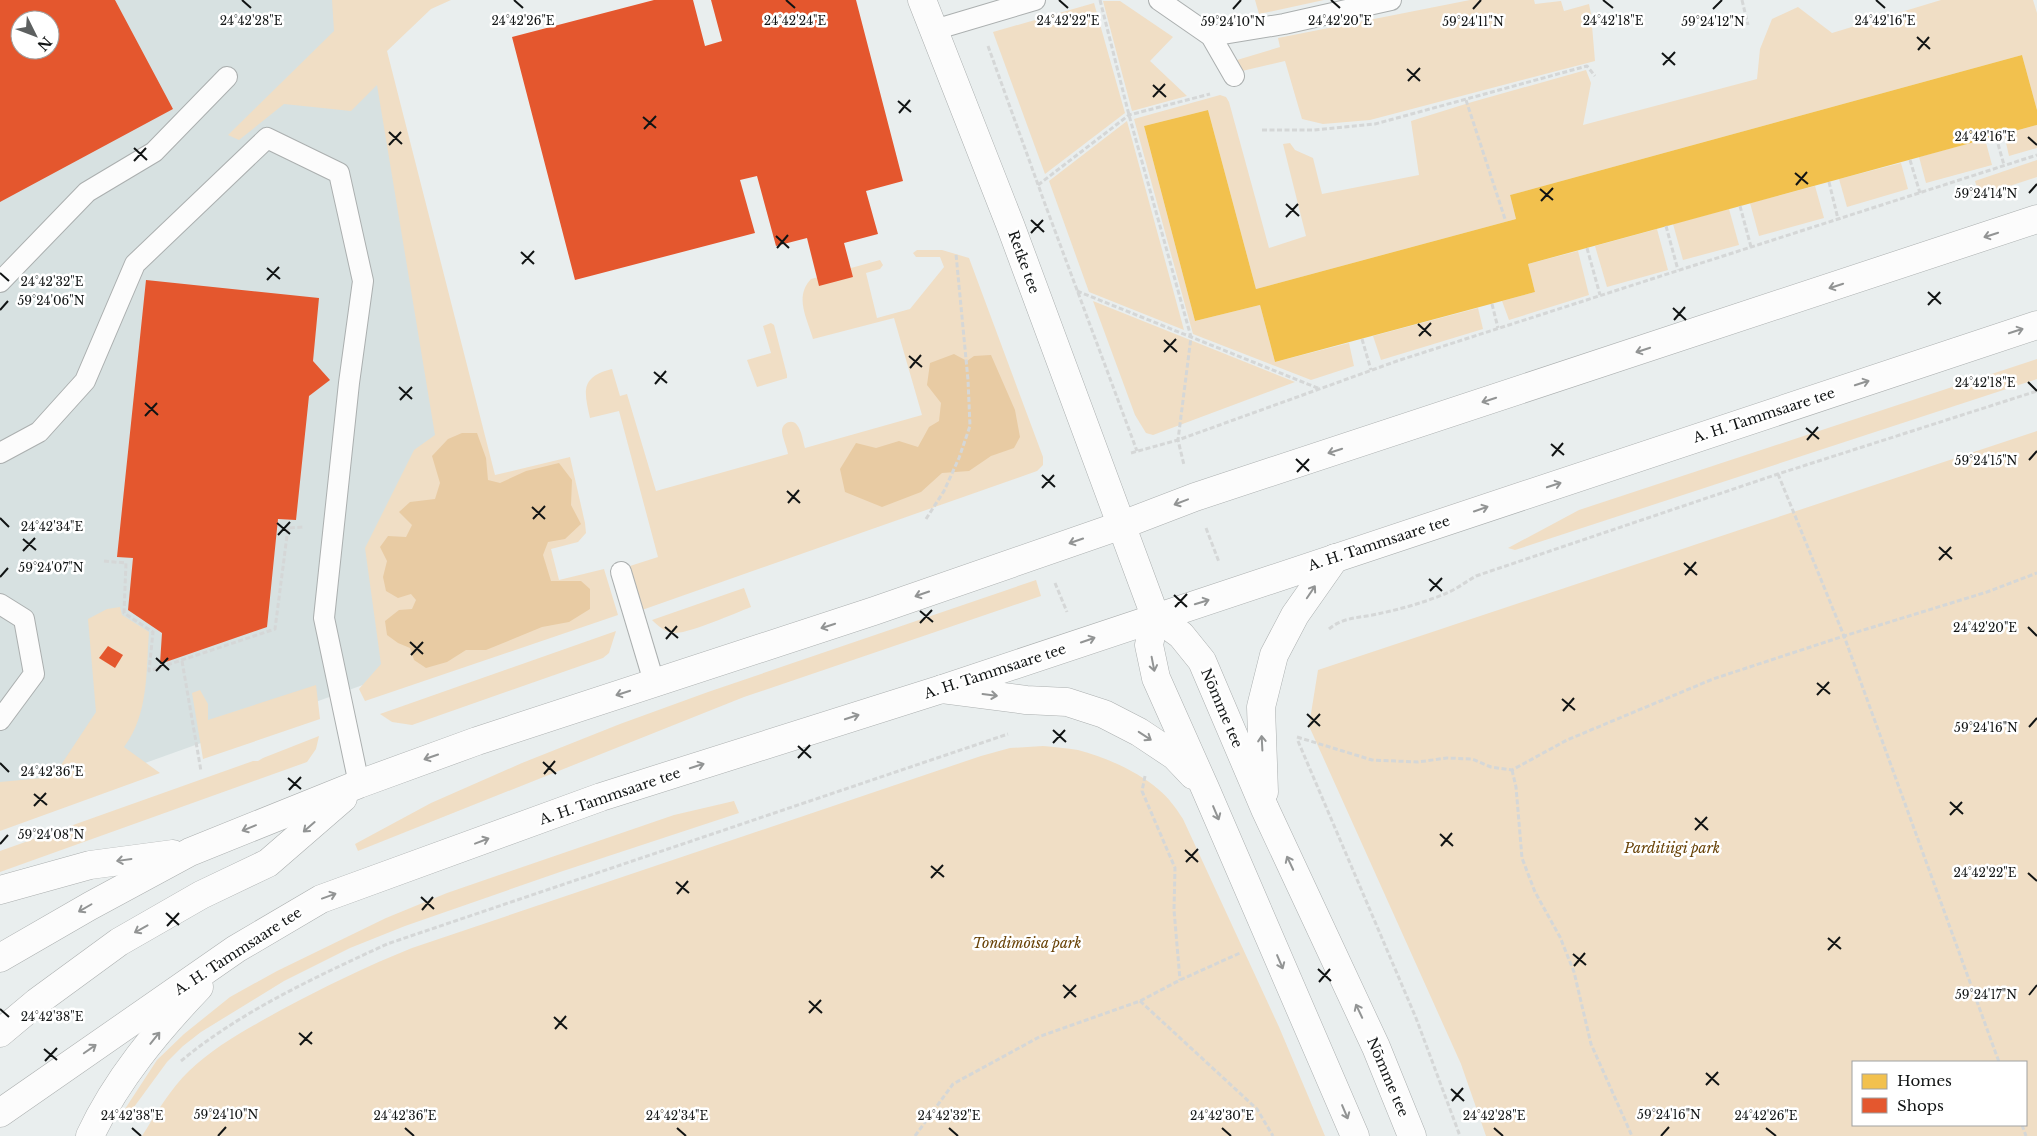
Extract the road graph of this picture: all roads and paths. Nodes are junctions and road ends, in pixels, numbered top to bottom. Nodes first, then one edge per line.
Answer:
1 (922, 0) edge
2 (1036, 0) edge
3 (1100, 0) edge
4 (1159, 0) edge
5 (1391, 0) edge
6 (1742, 0) edge
7 (1748, 25) dead end
8 (934, 30) junction
9 (1211, 36) junction
10 (986, 40) dead end
11 (1234, 76) dead end
12 (1595, 76) dead end
13 (227, 77) dead end
14 (1212, 93) dead end
15 (1466, 100) junction
16 (1129, 115) junction
17 (1262, 130) dead end
18 (1996, 137) dead end
19 (2037, 155) edge
20 (1910, 160) dead end
21 (2004, 165) junction
22 (1828, 182) dead end
23 (1038, 185) junction
24 (1920, 192) junction
25 (1740, 206) dead end
26 (1506, 219) dead end
27 (1838, 219) junction
28 (2037, 220) edge
29 (1666, 226) dead end
30 (1751, 247) junction
31 (1587, 248) dead end
32 (956, 254) dead end
33 (1678, 270) junction
34 (0, 282) edge
35 (1077, 291) junction
36 (1600, 295) junction
37 (1492, 304) dead end
38 (2037, 325) edge
39 (1498, 328) junction
40 (1190, 337) junction
41 (1362, 339) dead end
42 (1371, 370) junction
43 (1320, 389) junction
44 (2037, 391) edge
45 (1178, 440) junction
46 (0, 453) edge
47 (1183, 463) dead end
48 (1778, 474) junction
49 (926, 519) dead end
50 (1122, 524) junction
51 (334, 525) junction
52 (1212, 544) dead end
53 (1217, 558) dead end
54 (1335, 558) junction
55 (104, 560) dead end
56 (621, 572) dead end
57 (2037, 573) edge
58 (0, 604) edge
59 (1155, 616) junction
60 (1323, 634) dead end
61 (1844, 636) junction
62 (182, 661) junction
63 (654, 682) junction
64 (942, 689) junction
65 (0, 720) edge
66 (1296, 730) dead end
67 (1009, 733) dead end
68 (1296, 737) junction
69 (1512, 770) junction
70 (201, 771) dead end
71 (1145, 774) dead end
72 (359, 784) junction
73 (1205, 788) junction
74 (1265, 809) junction
75 (190, 852) junction
76 (0, 890) edge
77 (236, 949) junction
78 (1243, 951) dead end
79 (0, 958) edge
80 (1180, 980) junction
81 (1140, 1001) junction
82 (0, 1033) edge
83 (1999, 1061) edge
84 (179, 1063) dead end
85 (50, 1077) junction
86 (0, 1094) edge
87 (0, 1113) edge
88 (90, 1136) edge
89 (915, 1136) edge
90 (1272, 1136) edge
91 (1355, 1136) edge
92 (1412, 1136) edge
93 (1460, 1136) edge
94 (1632, 1136) edge

1 - 8 main road, Retke tee
2 - 8 lane
3 - 16 path
4 - 9 lane
5 - 9 lane
6 - 7 path
8 - 50 main road, Retke tee
9 - 11 lane
10 - 23 path
12 - 15 path
13 - 34 lane
14 - 16 path
15 - 17 path
15 - 26 path
16 - 23 path
16 - 40 path
18 - 21 path
19 - 21 path
20 - 24 path
21 - 24 path
22 - 27 path
23 - 35 path
24 - 27 path
25 - 30 path
27 - 30 path
28 -> 50 main road
29 - 33 path
30 - 33 path
31 - 36 path
32 - 49 path
33 - 36 path
35 - 40 path
35 - 45 path
36 - 39 path
37 - 39 path
54 -> 38 main road, A. H. Tammsaare tee
39 - 42 path
40 - 43 path
40 - 45 path
41 - 42 path
42 - 43 path
43 - 45 path
44 - 48 path
45 - 47 path
46 - 51 lane
48 - 60 path
48 - 61 path
50 - 59 main road, Retke tee
50 -> 63 main road
51 - 62 path
51 - 72 lane
52 - 53 path
59 -> 54 main road, A. H. Tammsaare tee
74 -> 54 main road
55 - 62 path
56 - 63 lane
57 - 61 path
58 - 65 lane
64 -> 59 main road, A. H. Tammsaare tee
59 -> 73 main road
59 - 74 main road, Nõmme tee
61 - 69 path
61 - 83 path
62 - 70 path
63 -> 72 main road
64 -> 73 main road
77 -> 64 main road, A. H. Tammsaare tee
66 - 68 path
67 - 84 path
68 - 69 path
68 - 93 path
69 - 94 path
71 - 80 path
72 -> 75 main road
72 -> 82 main road
73 -> 91 main road
92 -> 74 main road, Nõmme tee
75 -> 76 main road
75 -> 79 main road
85 -> 77 main road, A. H. Tammsaare tee
88 -> 77 main road
78 - 80 path
80 - 81 path
81 - 89 path
81 - 90 path
85 - 86 main road
85 - 87 main road, A. H. Tammsaare tee

